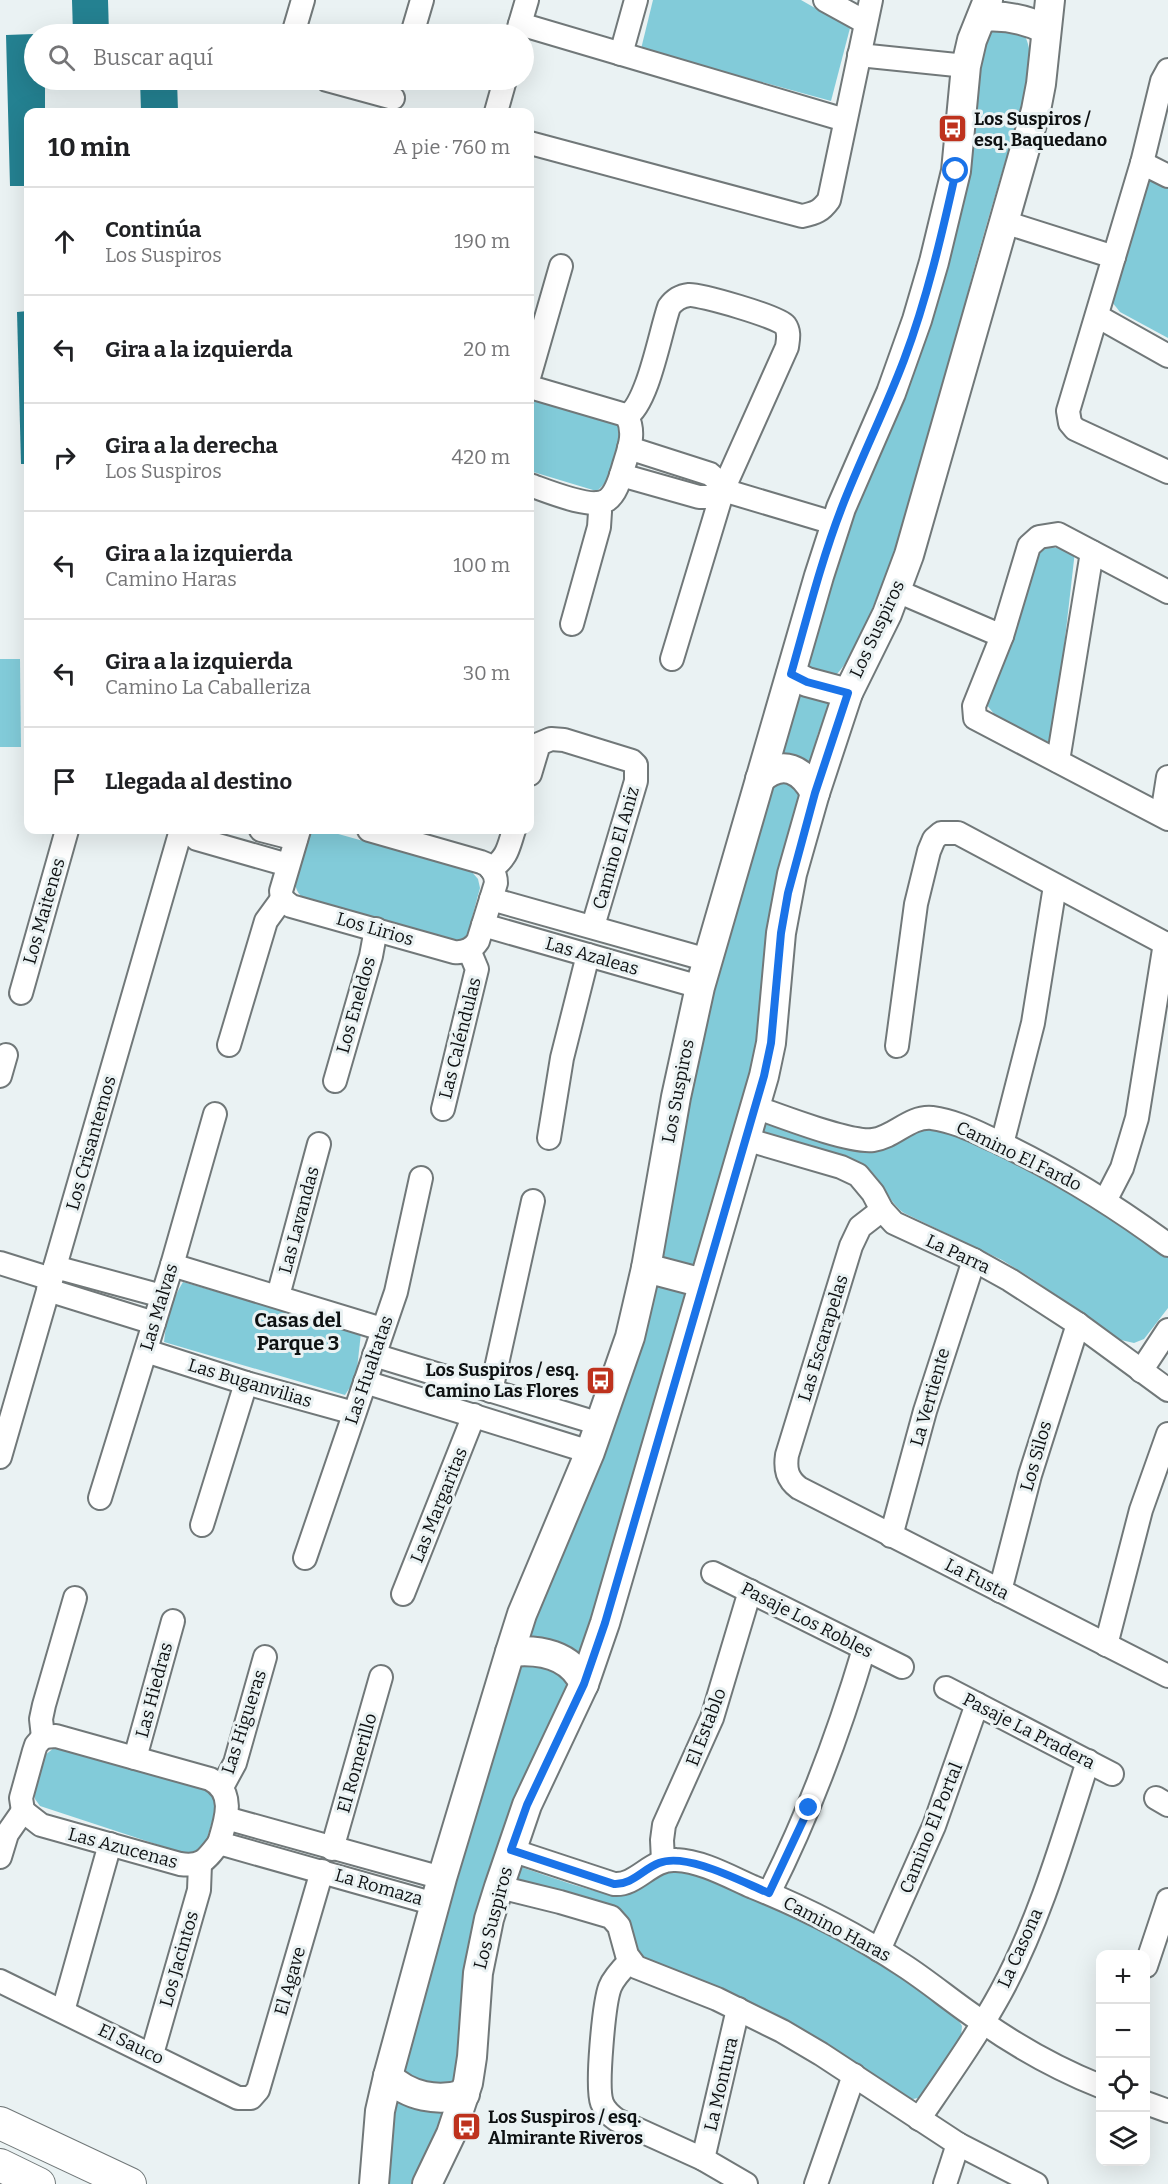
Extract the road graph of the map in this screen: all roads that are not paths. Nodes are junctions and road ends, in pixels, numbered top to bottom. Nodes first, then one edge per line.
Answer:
1 (303, 0) edge
2 (422, 0) edge
3 (527, 0) edge
4 (636, 0) edge
5 (825, 0) edge
6 (871, 0) edge
7 (1050, 0) edge
8 (985, 8) edge
9 (865, 22) junction
10 (296, 24) edge
11 (415, 24) edge
12 (520, 24) edge
13 (1045, 29) junction
14 (534, 33) edge
15 (621, 54) junction
16 (859, 55) junction
17 (966, 66) junction
18 (1168, 70) edge
19 (366, 90) edge
20 (502, 90) edge
21 (394, 97) edge
22 (497, 108) edge
23 (845, 120) junction
24 (534, 144) edge
25 (1142, 163) junction
26 (1168, 176) edge
27 (1004, 222) junction
28 (1114, 257) junction
29 (561, 266) dead end
30 (1097, 316) junction
31 (1168, 356) edge
32 (534, 360) edge
33 (534, 388) edge
34 (627, 416) junction
35 (629, 448) junction
36 (1168, 472) edge
37 (621, 475) junction
38 (534, 486) edge
39 (723, 490) junction
40 (598, 503) junction
41 (837, 524) junction
42 (1092, 552) junction
43 (897, 591) junction
44 (1168, 592) edge
45 (572, 624) dead end
46 (1002, 636) junction
47 (672, 659) dead end
48 (791, 674) junction
49 (848, 693) junction
50 (534, 761) edge
51 (1058, 761) junction
52 (1168, 777) edge
53 (760, 779) junction
54 (815, 793) junction
55 (1165, 817) edge
56 (66, 834) edge
57 (180, 834) edge
58 (191, 834) edge
59 (297, 834) edge
60 (404, 834) edge
61 (513, 834) edge
62 (288, 865) junction
63 (491, 869) junction
64 (1055, 886) junction
65 (491, 898) junction
66 (282, 899) junction
67 (483, 925) junction
68 (593, 926) junction
69 (376, 929) junction
70 (1166, 944) edge
71 (469, 950) junction
72 (588, 955) junction
73 (708, 960) junction
74 (700, 987) junction
75 (21, 993) dead end
76 (230, 1045) dead end
77 (897, 1047) dead end
78 (335, 1081) dead end
79 (755, 1107) junction
80 (443, 1109) dead end
81 (215, 1114) dead end
82 (549, 1138) dead end
83 (745, 1139) junction
84 (320, 1144) dead end
85 (1002, 1144) junction
86 (422, 1178) dead end
87 (533, 1201) dead end
88 (1105, 1201) junction
89 (882, 1210) junction
90 (1168, 1245) edge
91 (974, 1260) junction
92 (0, 1263) edge
93 (172, 1265) junction
94 (646, 1268) junction
95 (52, 1279) junction
96 (703, 1283) junction
97 (162, 1296) junction
98 (278, 1296) junction
99 (154, 1323) junction
100 (1078, 1324) junction
101 (382, 1329) junction
102 (1168, 1330) edge
103 (146, 1351) junction
104 (374, 1355) junction
105 (1141, 1371) junction
106 (365, 1382) junction
107 (246, 1383) junction
108 (1168, 1389) edge
109 (491, 1391) junction
110 (354, 1413) junction
111 (474, 1415) junction
112 (600, 1424) junction
113 (1168, 1434) edge
114 (590, 1452) junction
115 (0, 1457) edge
116 (788, 1477) joint
117 (100, 1498) dead end
118 (202, 1526) dead end
119 (891, 1536) junction
120 (305, 1558) dead end
121 (713, 1573) dead end
122 (750, 1591) junction
123 (1000, 1591) junction
124 (403, 1594) dead end
125 (75, 1599) dead end
126 (173, 1621) dead end
127 (1106, 1645) junction
128 (864, 1649) junction
129 (510, 1652) junction
130 (265, 1657) dead end
131 (902, 1667) dead end
132 (1168, 1676) edge
133 (381, 1677) dead end
134 (584, 1684) junction
135 (946, 1688) dead end
136 (977, 1704) junction
137 (43, 1737) junction
138 (135, 1758) junction
139 (1088, 1761) junction
140 (1112, 1774) dead end
141 (222, 1787) junction
142 (23, 1811) junction
143 (226, 1818) junction
144 (219, 1843) junction
145 (110, 1845) junction
146 (333, 1849) junction
147 (511, 1850) junction
148 (0, 1857) edge
149 (663, 1861) junction
150 (200, 1864) junction
151 (322, 1871) junction
152 (499, 1887) junction
153 (438, 1891) junction
154 (769, 1893) junction
155 (1168, 1900) edge
156 (879, 1950) junction
157 (1150, 1954) edge
158 (630, 1961) junction
159 (0, 1981) edge
160 (738, 2009) junction
161 (63, 2011) junction
162 (983, 2023) junction
163 (152, 2054) junction
164 (854, 2075) junction
165 (388, 2076) junction
166 (1096, 2080) edge
167 (258, 2090) joint
168 (465, 2094) junction
169 (1150, 2104) edge
170 (1168, 2111) edge
171 (919, 2119) junction
172 (0, 2123) edge
173 (958, 2144) junction
174 (703, 2159) junction
175 (0, 2165) edge
176 (39, 2184) edge
177 (130, 2184) edge
178 (374, 2184) edge
179 (427, 2184) edge
180 (746, 2184) edge
181 (816, 2184) edge
182 (945, 2184) edge
183 (1036, 2184) edge

1 - 10 street
2 - 11 street
3 - 12 street
4 - 15 street
5 - 9 street
6 - 9 street
7 - 13 street, Los Suspiros
8 - 13 street
8 - 17 street, Los Suspiros
9 - 16 street
13 - 27 street, Los Suspiros
14 - 15 street
15 - 23 street
16 - 17 street
16 - 23 street
17 - 41 street, Los Suspiros
18 - 25 street
19 - 21 street
20 - 22 street
23 - 24 street
25 - 26 street
25 - 28 street
27 - 28 street
27 - 43 street, Los Suspiros
28 - 30 street
29 - 32 street
30 - 31 street
30 - 36 street
33 - 34 street
34 - 35 street
34 - 39 street
35 - 37 street
35 - 39 street
37 - 39 street
37 - 40 street
38 - 40 street
39 - 41 street
39 - 47 street
40 - 45 street
41 - 48 street, Los Suspiros
42 - 44 street
42 - 46 street
42 - 51 street
43 - 46 street
43 - 49 street, Los Suspiros
46 - 51 street
48 - 49 street
48 - 53 street, Los Suspiros
49 - 54 street, Los Suspiros
50 - 68 street, Camino El Aniz
51 - 55 street
52 - 55 street
53 - 54 street
53 - 73 street, Los Suspiros
54 - 79 street, Los Suspiros
56 - 75 street, Los Maitenes
57 - 95 street, Los Crisantemos
58 - 62 street
59 - 62 street
60 - 63 street
61 - 63 street
62 - 66 street
63 - 65 street, Las Caléndulas
64 - 70 street
64 - 77 street
64 - 85 street
65 - 67 street, Las Caléndulas
65 - 68 street, Las Azaleas
66 - 69 street, Los Lirios
66 - 76 street
67 - 71 street, Las Caléndulas
67 - 72 street, Las Azaleas
68 - 73 street, Las Azaleas
69 - 71 street, Los Lirios
69 - 78 street, Los Eneldos
70 - 88 street
71 - 80 street, Las Caléndulas
72 - 74 street, Las Azaleas
72 - 82 street
73 - 74 street, Los Suspiros
74 - 94 street, Los Suspiros
79 - 83 street, Los Suspiros
79 - 85 street, Camino El Fardo
81 - 93 street, Las Malvas
83 - 89 street, La Parra
83 - 96 street, Los Suspiros
84 - 98 street, Las Lavandas
85 - 88 street, Camino El Fardo
86 - 101 street, Las Hualtatas
87 - 109 street
88 - 90 street, Camino El Fardo
89 - 91 street, La Parra
89 - 116 street, Las Escarapelas
91 - 100 street, La Parra
91 - 119 street, La Vertiente
92 - 95 street
93 - 97 street, Las Malvas
93 - 98 street
94 - 96 street
94 - 112 street, Los Suspiros
95 - 97 street
95 - 99 street
95 - 115 street, Los Crisantemos
96 - 134 street, Los Suspiros
97 - 99 street, Las Malvas
98 - 101 street
99 - 103 street, Las Malvas
100 - 105 street, La Parra
100 - 123 street, Los Silos
101 - 104 street, Las Hualtatas
102 - 105 street
103 - 107 street, Las Buganvilias
103 - 117 street, Las Malvas
104 - 106 street, Las Hualtatas
104 - 109 street
105 - 108 street, La Parra
106 - 110 street, Las Hualtatas
106 - 111 street
107 - 110 street, Las Buganvilias
107 - 118 street
109 - 112 street
110 - 120 street, Las Hualtatas
111 - 114 street
111 - 124 street, Las Margaritas
112 - 114 street, Los Suspiros
113 - 127 street
114 - 129 street, Los Suspiros
116 - 119 street, La Fusta
119 - 123 street, La Fusta
121 - 122 street, Pasaje Los Robles
122 - 128 street, Pasaje Los Robles
122 - 149 street, El Establo
123 - 127 street, La Fusta
125 - 137 street
126 - 138 street, Las Hiedras
127 - 132 street, La Fusta
128 - 131 street, Pasaje Los Robles
128 - 154 street
129 - 134 street
129 - 153 street, Los Suspiros
130 - 141 street, Las Higueras
133 - 146 street, El Romerillo
134 - 147 street, Los Suspiros
135 - 136 street, Pasaje La Pradera
136 - 139 street, Pasaje La Pradera
136 - 156 street, Camino El Portal
137 - 138 street
137 - 142 street
138 - 141 street
139 - 140 street, Pasaje La Pradera
139 - 162 street, La Casona
141 - 143 street
142 - 145 street, Las Azucenas
142 - 148 street
143 - 144 street
143 - 146 street, La Romaza
144 - 150 street, Las Azucenas
144 - 151 street
145 - 150 street, Las Azucenas
145 - 161 street
146 - 153 street, La Romaza
147 - 149 street
147 - 152 street, Los Suspiros
149 - 154 street, Camino Haras
150 - 163 street, Los Jacintos
151 - 153 street, La Romaza
151 - 167 street, El Agave
152 - 158 street
152 - 168 street, Los Suspiros
153 - 165 street, Los Suspiros
154 - 156 street, Camino Haras
155 - 157 street
156 - 162 street, Camino Haras
158 - 160 street
158 - 174 street, La Montura
159 - 161 street, El Sauco
160 - 164 street
160 - 174 street, La Montura
161 - 163 street, El Sauco
162 - 166 street, Camino Haras
162 - 171 street, La Casona
163 - 167 street, El Sauco
164 - 171 street
164 - 181 street
165 - 168 street
165 - 178 street, Los Suspiros
168 - 179 street, Los Suspiros
169 - 170 street
171 - 173 street
172 - 177 main road
173 - 182 street
173 - 183 street
174 - 180 street, La Montura
175 - 176 main road

